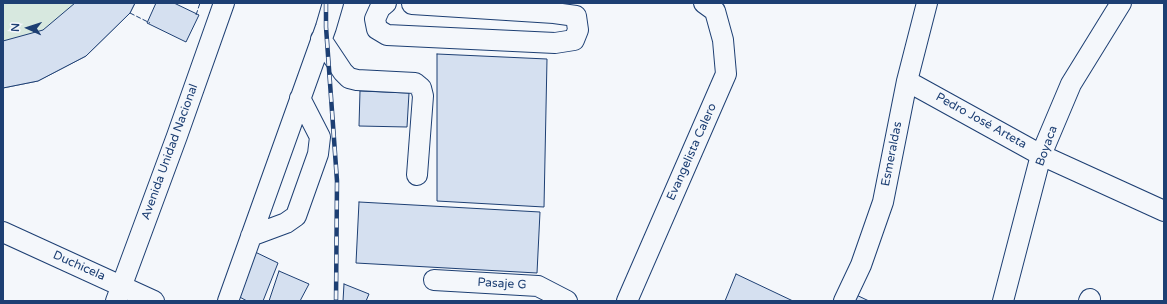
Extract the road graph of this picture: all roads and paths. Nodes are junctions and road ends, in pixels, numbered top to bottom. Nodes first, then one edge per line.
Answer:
1 (224, 3) edge
2 (333, 3) edge
3 (386, 3) edge
4 (407, 3) edge
5 (704, 3) edge
6 (927, 3) edge
7 (1121, 3) edge
8 (321, 39) junction
9 (907, 81) junction
10 (300, 98) junction
11 (1041, 155) junction
12 (417, 175) dead end
13 (1164, 211) edge
14 (3, 232) edge
15 (251, 236) junction
16 (434, 280) dead end
17 (118, 293) edge
18 (154, 301) edge
19 (228, 301) edge
20 (567, 301) edge
21 (627, 301) edge
22 (844, 301) edge
23 (1003, 301) edge

1 - 17 street, Avenida Unidad Nacional
2 - 8 street
3 - 4 street
5 - 21 street, Evangelista Calero
6 - 9 street, Esmeraldas
7 - 11 street, Boyaca
8 - 10 street
8 - 12 street
9 - 11 street, Pedro José Arteta
9 - 22 street, Esmeraldas
10 - 15 street
10 - 15 street
11 - 13 street, Pedro José Arteta
11 - 23 street, Boyaca
14 - 17 street, Duchicela
15 - 19 street
16 - 20 street, Pasaje G
17 - 18 street, Duchicela

